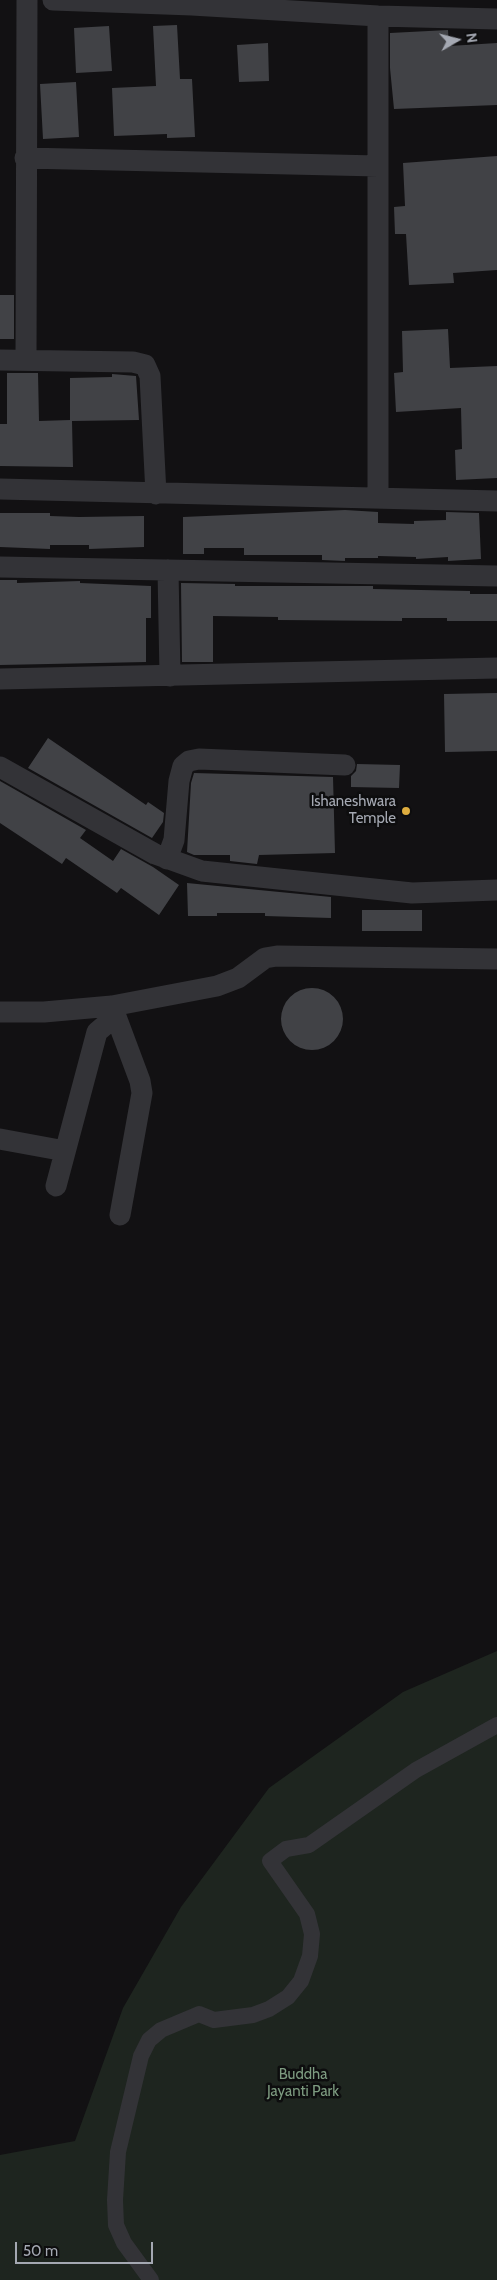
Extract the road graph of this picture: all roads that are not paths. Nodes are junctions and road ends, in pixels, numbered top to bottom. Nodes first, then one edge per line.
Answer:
1 (27, 0) edge
2 (53, 0) edge
3 (192, 2) edge
4 (378, 16) junction
5 (497, 19) edge
6 (25, 158) junction
7 (378, 166) junction
8 (0, 360) edge
9 (26, 360) junction
10 (0, 490) edge
11 (156, 494) junction
12 (378, 497) junction
13 (497, 501) edge
14 (0, 567) edge
15 (168, 570) junction
16 (497, 576) edge
17 (497, 668) edge
18 (170, 676) junction
19 (0, 678) edge
20 (346, 765) dead end
21 (0, 767) edge
22 (166, 859) junction
23 (497, 890) edge
24 (497, 959) edge
25 (114, 1011) junction
26 (0, 1012) edge
27 (0, 1138) edge
28 (65, 1150) junction
29 (56, 1186) dead end
30 (120, 1215) dead end
31 (497, 1725) edge
32 (151, 2280) edge

1 - 6 street
2 - 3 street
3 - 4 street
4 - 5 street
4 - 7 street
6 - 7 street
6 - 9 street
7 - 12 street
8 - 9 street
9 - 11 street
10 - 11 street
11 - 12 street
12 - 13 street
14 - 15 street
15 - 16 street
15 - 18 street
17 - 18 street
18 - 19 street
20 - 22 street
21 - 22 street
22 - 23 street
24 - 25 street
25 - 26 street
25 - 28 street
25 - 30 street
27 - 28 street
28 - 29 street
31 - 32 street

